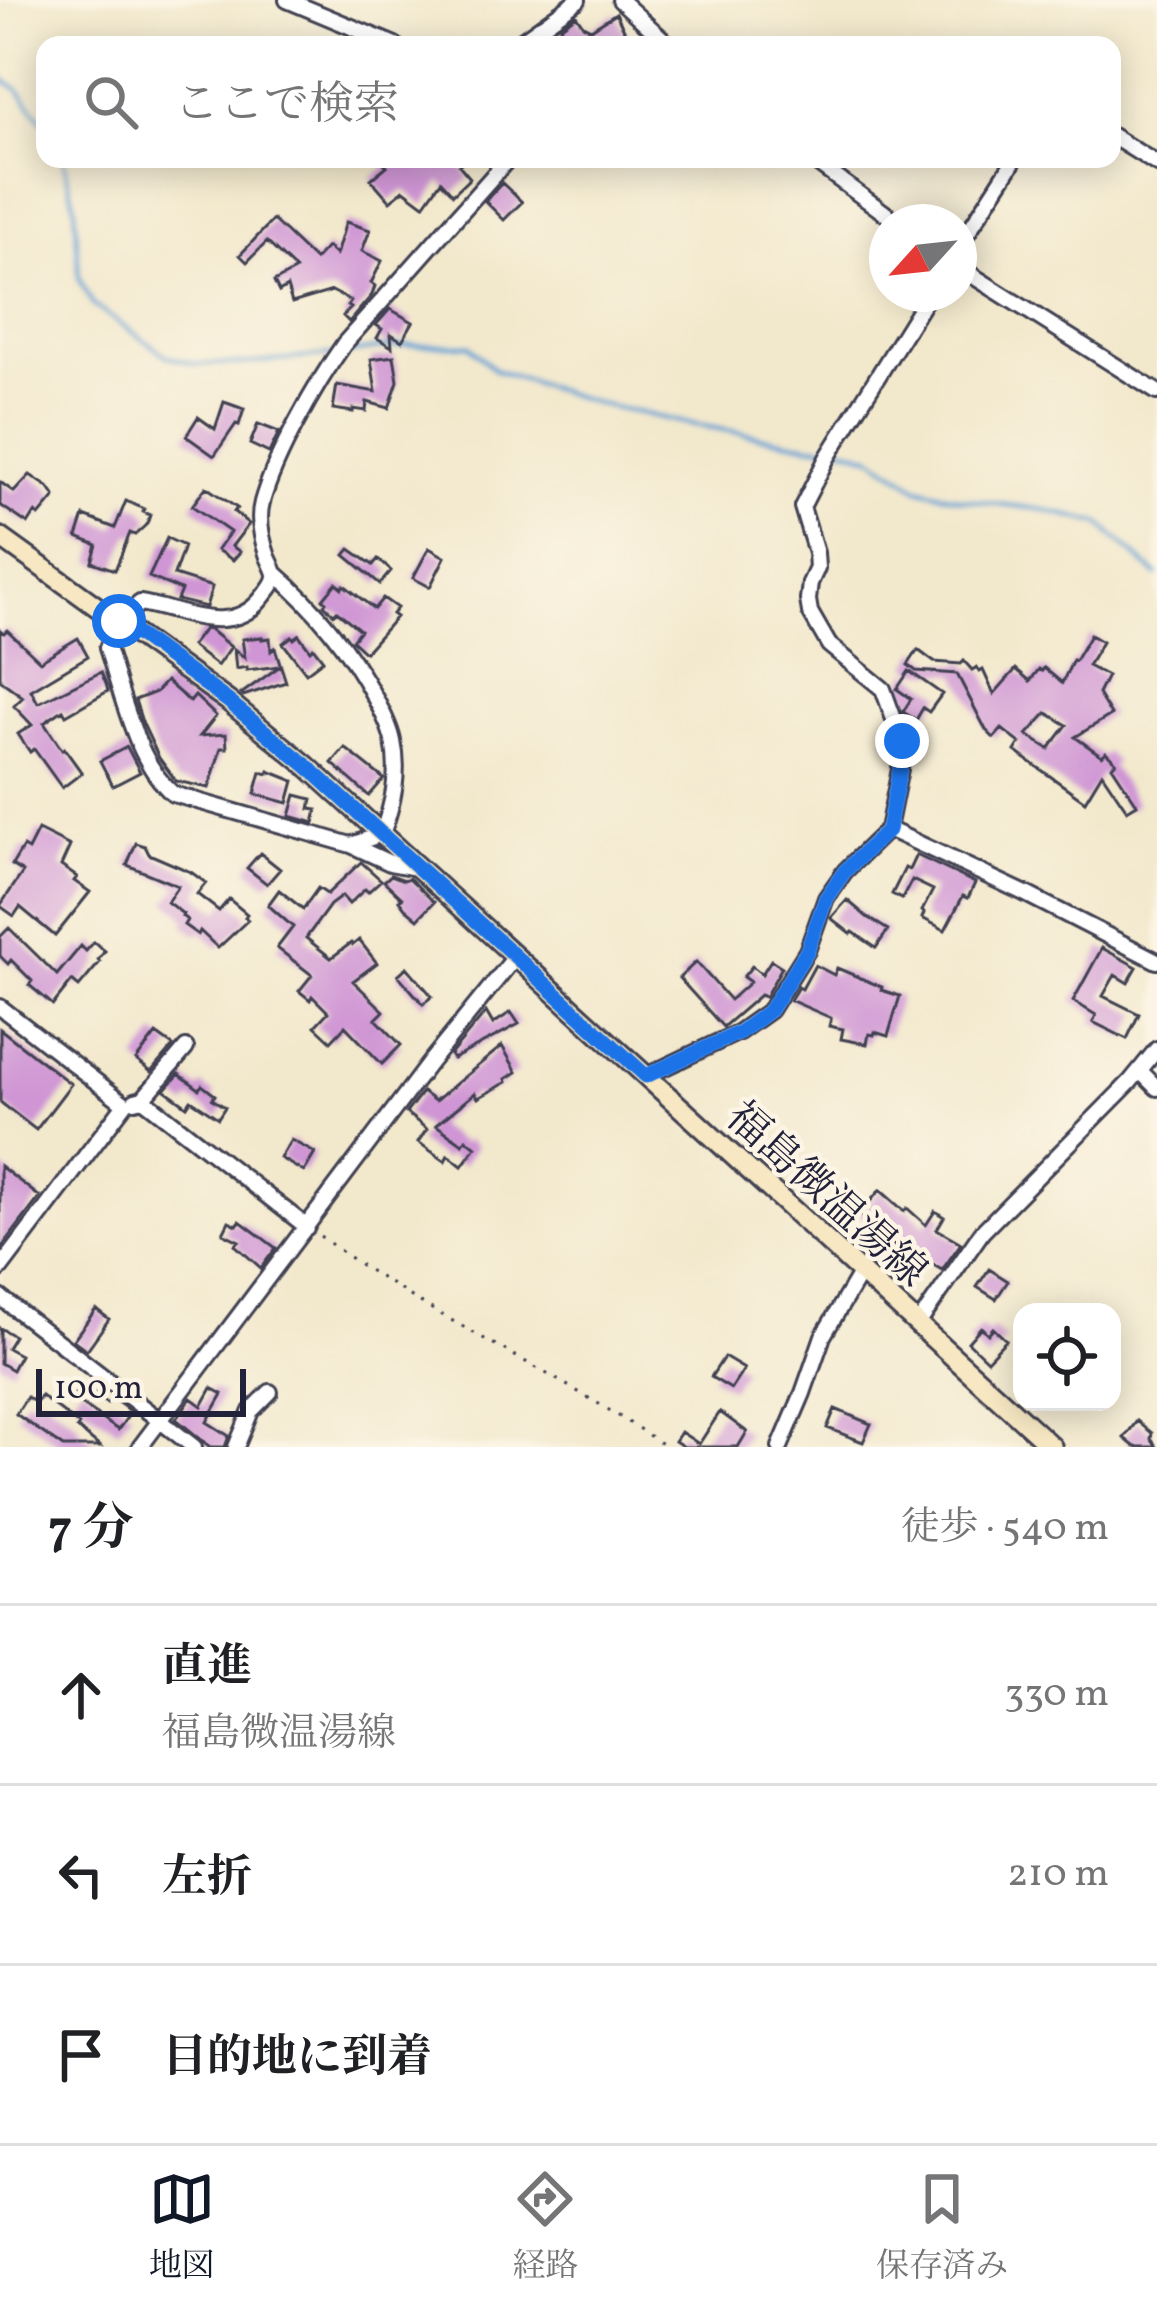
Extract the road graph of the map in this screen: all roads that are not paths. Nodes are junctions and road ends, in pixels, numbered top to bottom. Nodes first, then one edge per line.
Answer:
1 (287, 0) edge
2 (578, 0) edge
3 (620, 0) edge
4 (373, 36) edge
5 (528, 36) edge
6 (659, 36) edge
7 (1121, 142) edge
8 (1157, 164) edge
9 (500, 168) edge
10 (823, 168) edge
11 (1009, 168) edge
12 (872, 204) edge
13 (977, 218) edge
14 (977, 278) edge
15 (918, 312) edge
16 (1157, 392) edge
17 (0, 537) edge
18 (275, 573) junction
19 (119, 621) junction
20 (888, 830) junction
21 (382, 834) junction
22 (351, 845) junction
23 (422, 869) junction
24 (515, 957) junction
25 (1157, 961) edge
26 (0, 1007) edge
27 (186, 1048) dead end
28 (1157, 1048) edge
29 (1140, 1071) junction
30 (646, 1076) junction
31 (1157, 1088) edge
32 (143, 1099) junction
33 (124, 1105) junction
34 (307, 1227) junction
35 (0, 1269) edge
36 (861, 1272) junction
37 (0, 1297) edge
38 (918, 1324) junction
39 (270, 1392) dead end
40 (160, 1420) junction
41 (140, 1447) edge
42 (194, 1447) edge
43 (236, 1447) edge
44 (780, 1447) edge
45 (1052, 1447) edge

1 - 4 street
2 - 5 street
3 - 6 street
7 - 8 street
9 - 18 street
10 - 12 street
11 - 13 street
14 - 16 street
15 - 20 street
17 - 19 main road, 福島微温湯線
18 - 19 street
18 - 21 street
19 - 21 main road, 福島微温湯線
19 - 22 street
20 - 25 street
20 - 30 street
21 - 22 street
21 - 23 main road, 福島微温湯線
22 - 23 street
23 - 24 main road, 福島微温湯線
24 - 30 main road, 福島微温湯線
24 - 34 street
26 - 33 street
27 - 32 street
28 - 29 street
29 - 31 street
29 - 38 street
30 - 36 main road, 福島微温湯線
32 - 33 street
32 - 34 street
33 - 35 street
34 - 40 street
36 - 38 main road, 福島微温湯線
36 - 44 street
37 - 40 street
38 - 45 main road, 福島微温湯線
39 - 43 street
40 - 41 street
40 - 42 street

